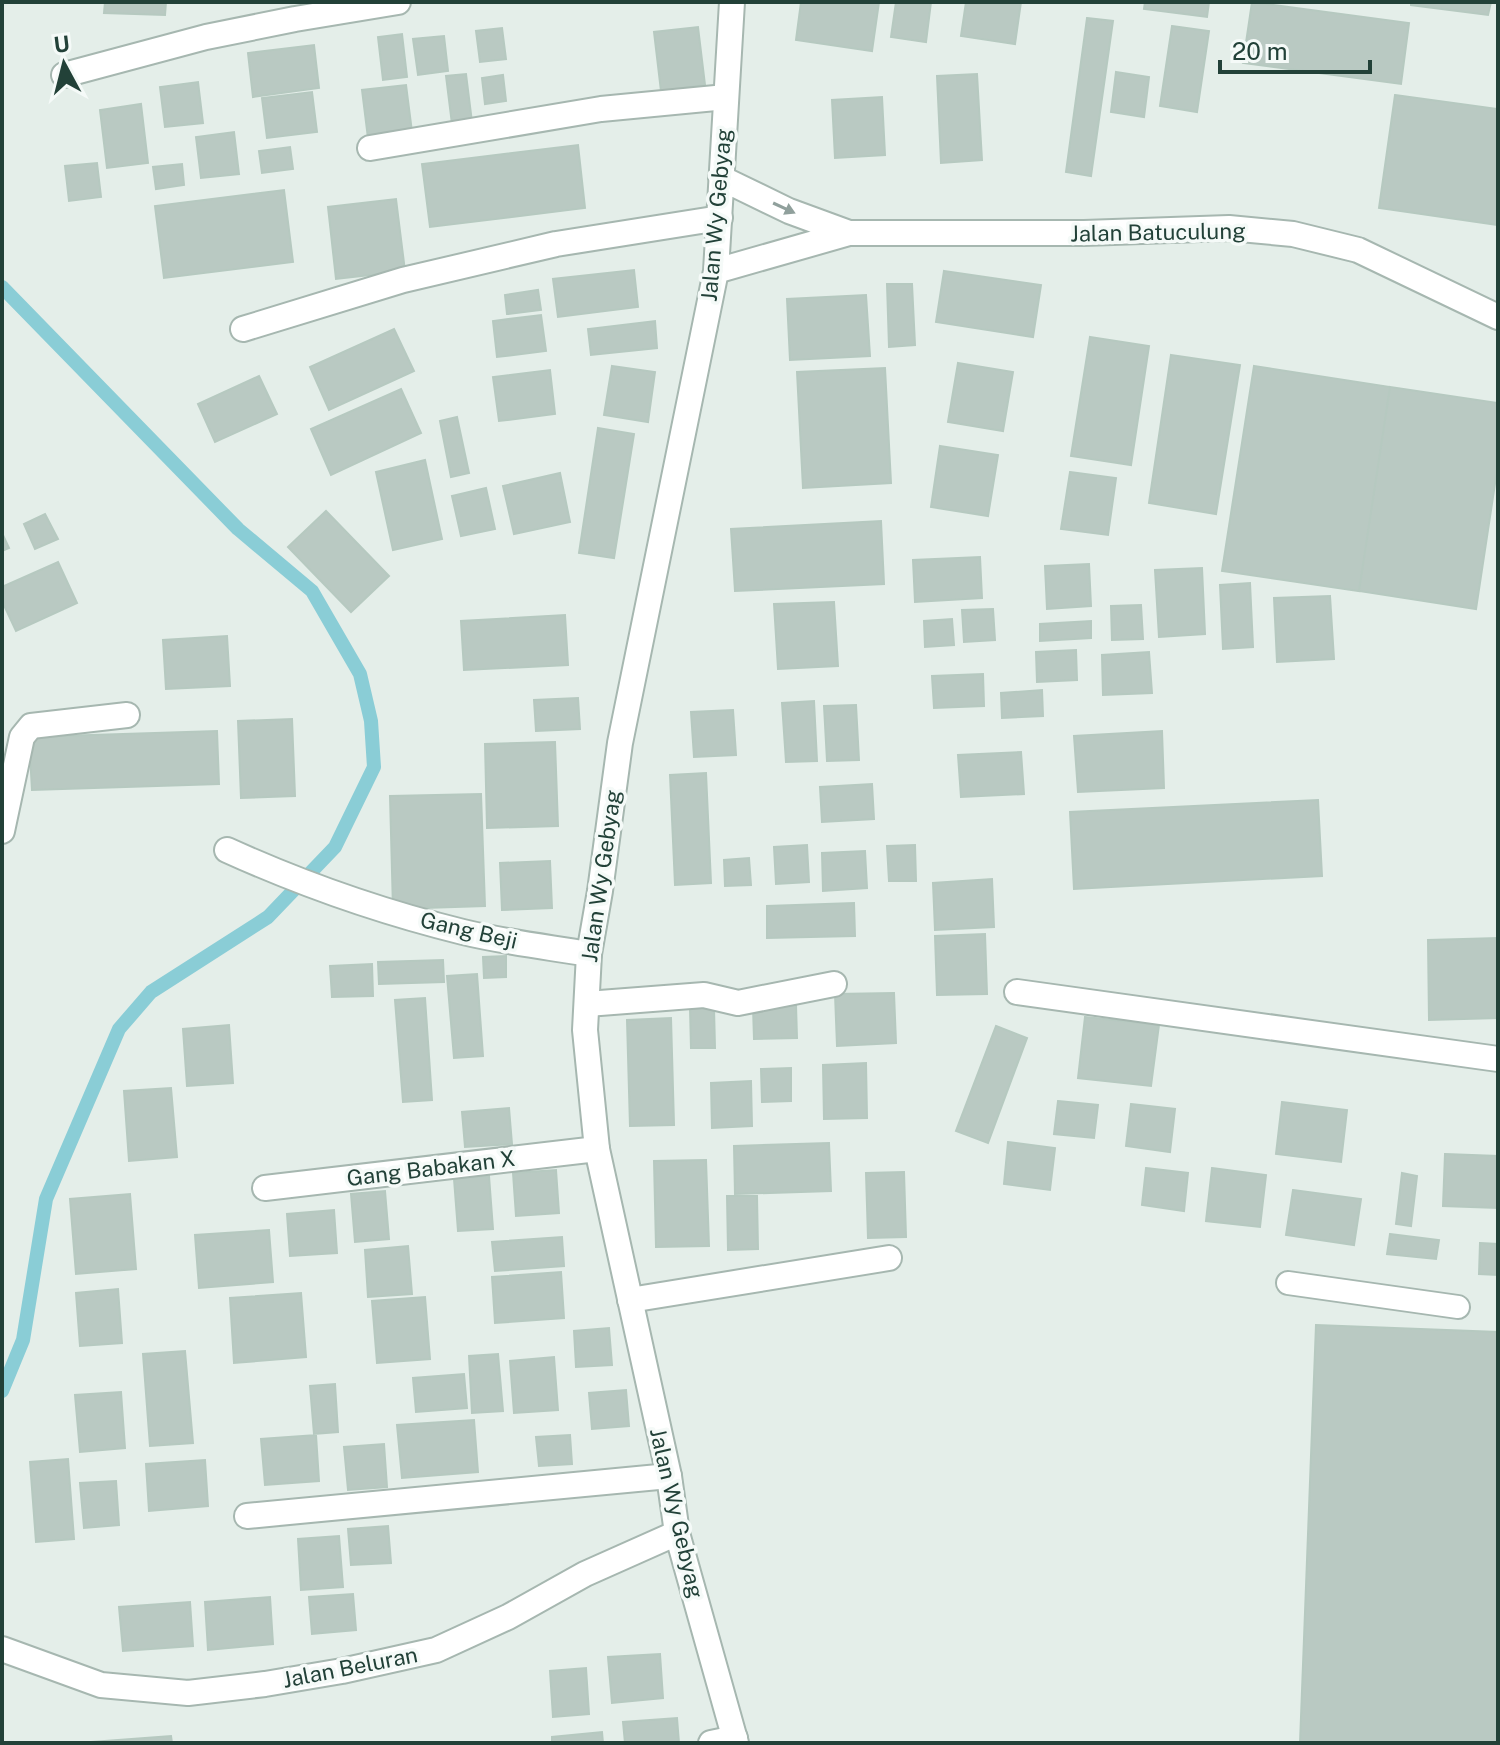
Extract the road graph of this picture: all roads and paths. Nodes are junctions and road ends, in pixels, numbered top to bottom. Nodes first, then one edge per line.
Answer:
1 (398, 2) edge
2 (732, 2) edge
3 (64, 75) dead end
4 (726, 97) junction
5 (370, 148) dead end
6 (721, 178) junction
7 (720, 218) junction
8 (849, 233) junction
9 (716, 271) junction
10 (1498, 317) edge
11 (243, 329) dead end
12 (127, 715) dead end
13 (2, 831) edge
14 (227, 850) dead end
15 (589, 954) junction
16 (834, 984) dead end
17 (1017, 992) dead end
18 (587, 1004) junction
19 (1498, 1059) edge
20 (597, 1149) junction
21 (265, 1188) dead end
22 (889, 1258) dead end
23 (1288, 1283) dead end
24 (630, 1300) junction
25 (1458, 1307) dead end
26 (669, 1476) junction
27 (247, 1516) dead end
28 (677, 1533) junction
29 (2, 1649) edge
30 (728, 1741) edge

1 - 3 street
2 - 4 street, Jalan Wy Gebyag
4 - 5 street
4 - 6 street, Jalan Wy Gebyag
6 - 7 street, Jalan Wy Gebyag
6 -> 8 street, Jalan Batuculung
7 - 9 street, Jalan Wy Gebyag
7 - 11 street
8 - 9 street, Jalan Batuculung
8 - 10 street, Jalan Batuculung
9 - 15 street, Jalan Wy Gebyag
12 - 13 street
14 - 15 street, Gang Beji
15 - 18 street, Jalan Wy Gebyag
16 - 18 street
17 - 19 street
18 - 20 street, Jalan Wy Gebyag
20 - 21 street, Gang Babakan X
20 - 24 street, Jalan Wy Gebyag
22 - 24 street
23 - 25 lane
24 - 26 street, Jalan Wy Gebyag
26 - 27 street
26 - 28 street, Jalan Wy Gebyag
28 - 29 street, Jalan Beluran
28 - 30 street, Jalan Wy Gebyag

